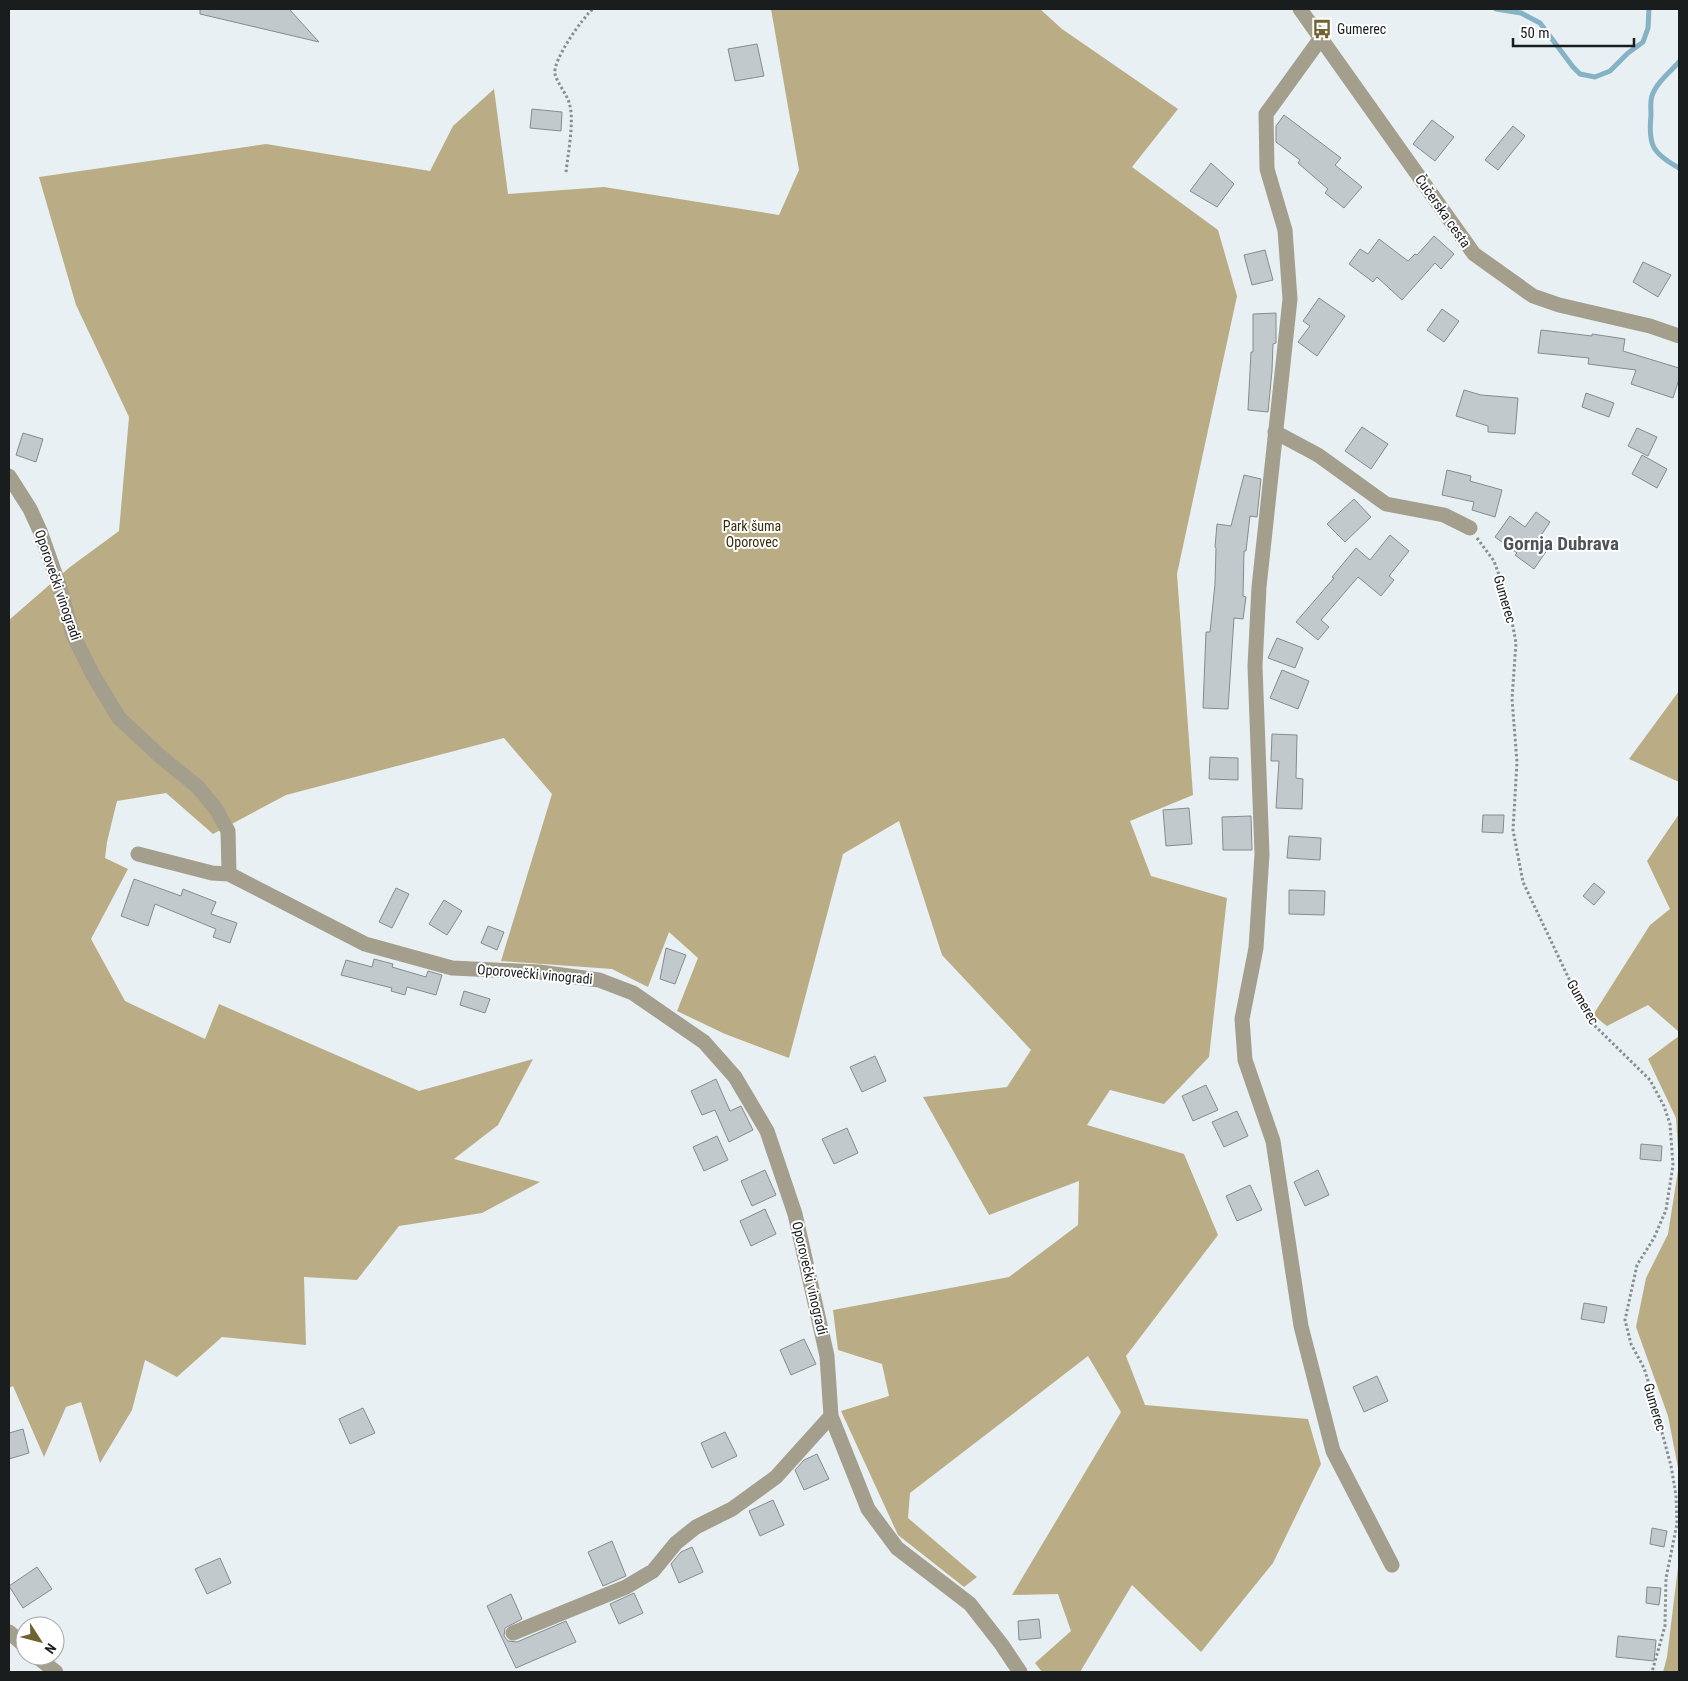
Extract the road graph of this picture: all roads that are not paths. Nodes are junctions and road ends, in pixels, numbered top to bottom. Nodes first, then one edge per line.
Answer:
1 (1300, 9) edge
2 (1321, 38) junction
3 (1679, 336) edge
4 (1276, 432) junction
5 (9, 476) edge
6 (1470, 528) road end
7 (138, 854) dead end
8 (228, 874) junction
9 (831, 1416) junction
10 (1392, 1565) dead end
11 (513, 1633) dead end
12 (1020, 1672) edge

1 - 2 street, Čučerska cesta
2 - 3 street, Čučerska cesta
2 - 4 street
4 - 6 street
4 - 10 street
5 - 8 street, Oporovečki vinogradi
7 - 8 street
8 - 9 street, Oporovečki vinogradi
9 - 11 street
9 - 12 street, Oporovečki vinogradi

